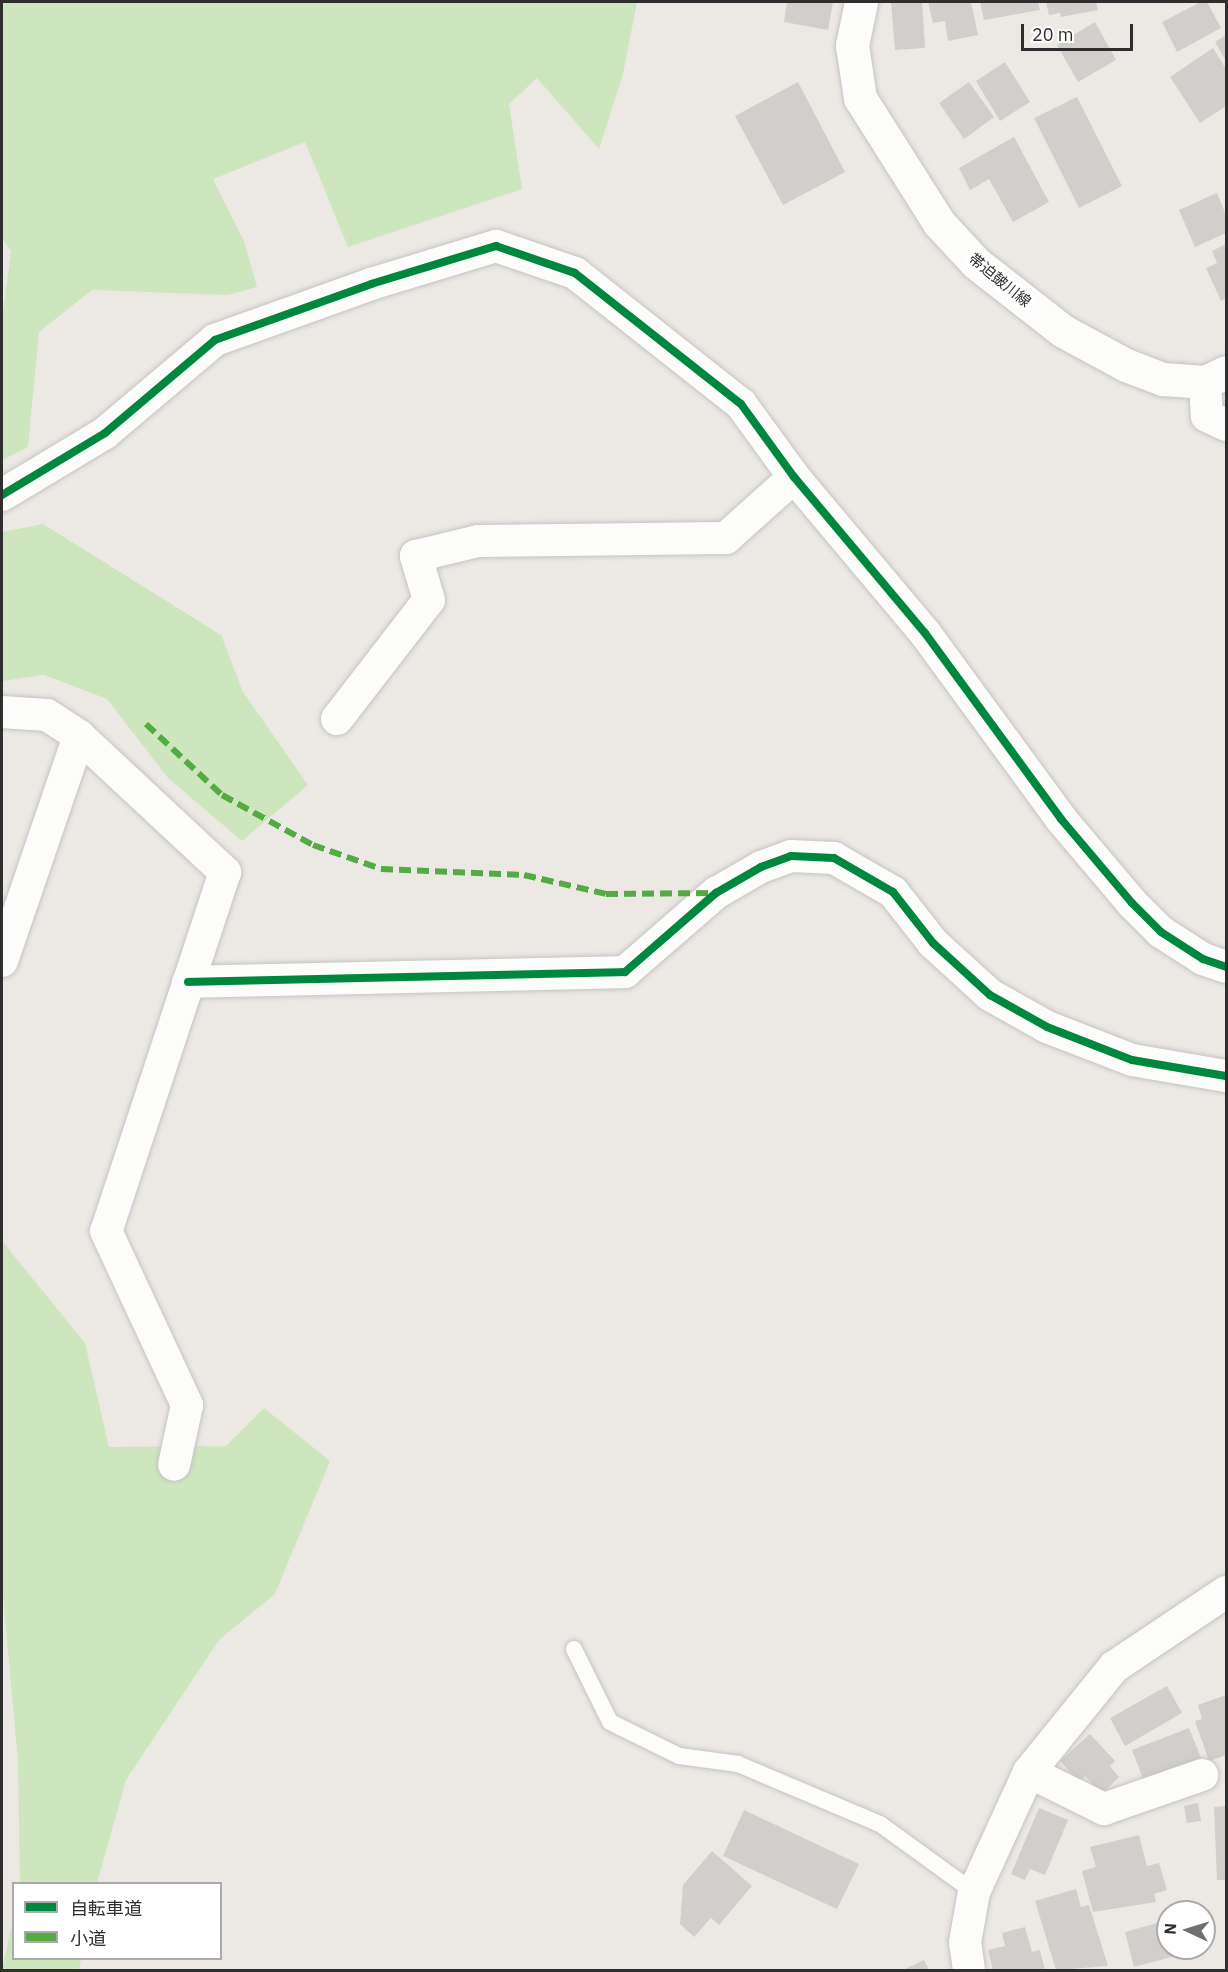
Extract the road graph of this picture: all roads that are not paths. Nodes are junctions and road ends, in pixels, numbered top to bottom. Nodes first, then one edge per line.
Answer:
1 (861, 2) edge
2 (1216, 377) edge
3 (1227, 425) edge
4 (794, 477) junction
5 (2, 495) edge
6 (2, 712) edge
7 (337, 718) dead end
8 (79, 736) junction
9 (2, 961) edge
10 (1227, 967) edge
11 (188, 982) junction
12 (1227, 1076) edge
13 (174, 1465) dead end
14 (1227, 1592) edge
15 (574, 1648) dead end
16 (1029, 1772) junction
17 (1202, 1775) dead end
18 (974, 1892) junction
19 (969, 1971) edge

1 - 2 street, 帯迫皷川線
2 - 3 street
4 - 5 street
4 - 7 street
4 - 10 street
6 - 8 street
8 - 9 street
8 - 11 street
11 - 12 street
11 - 13 street
14 - 16 street
15 - 18 lane
16 - 17 street
16 - 18 street
18 - 19 street

